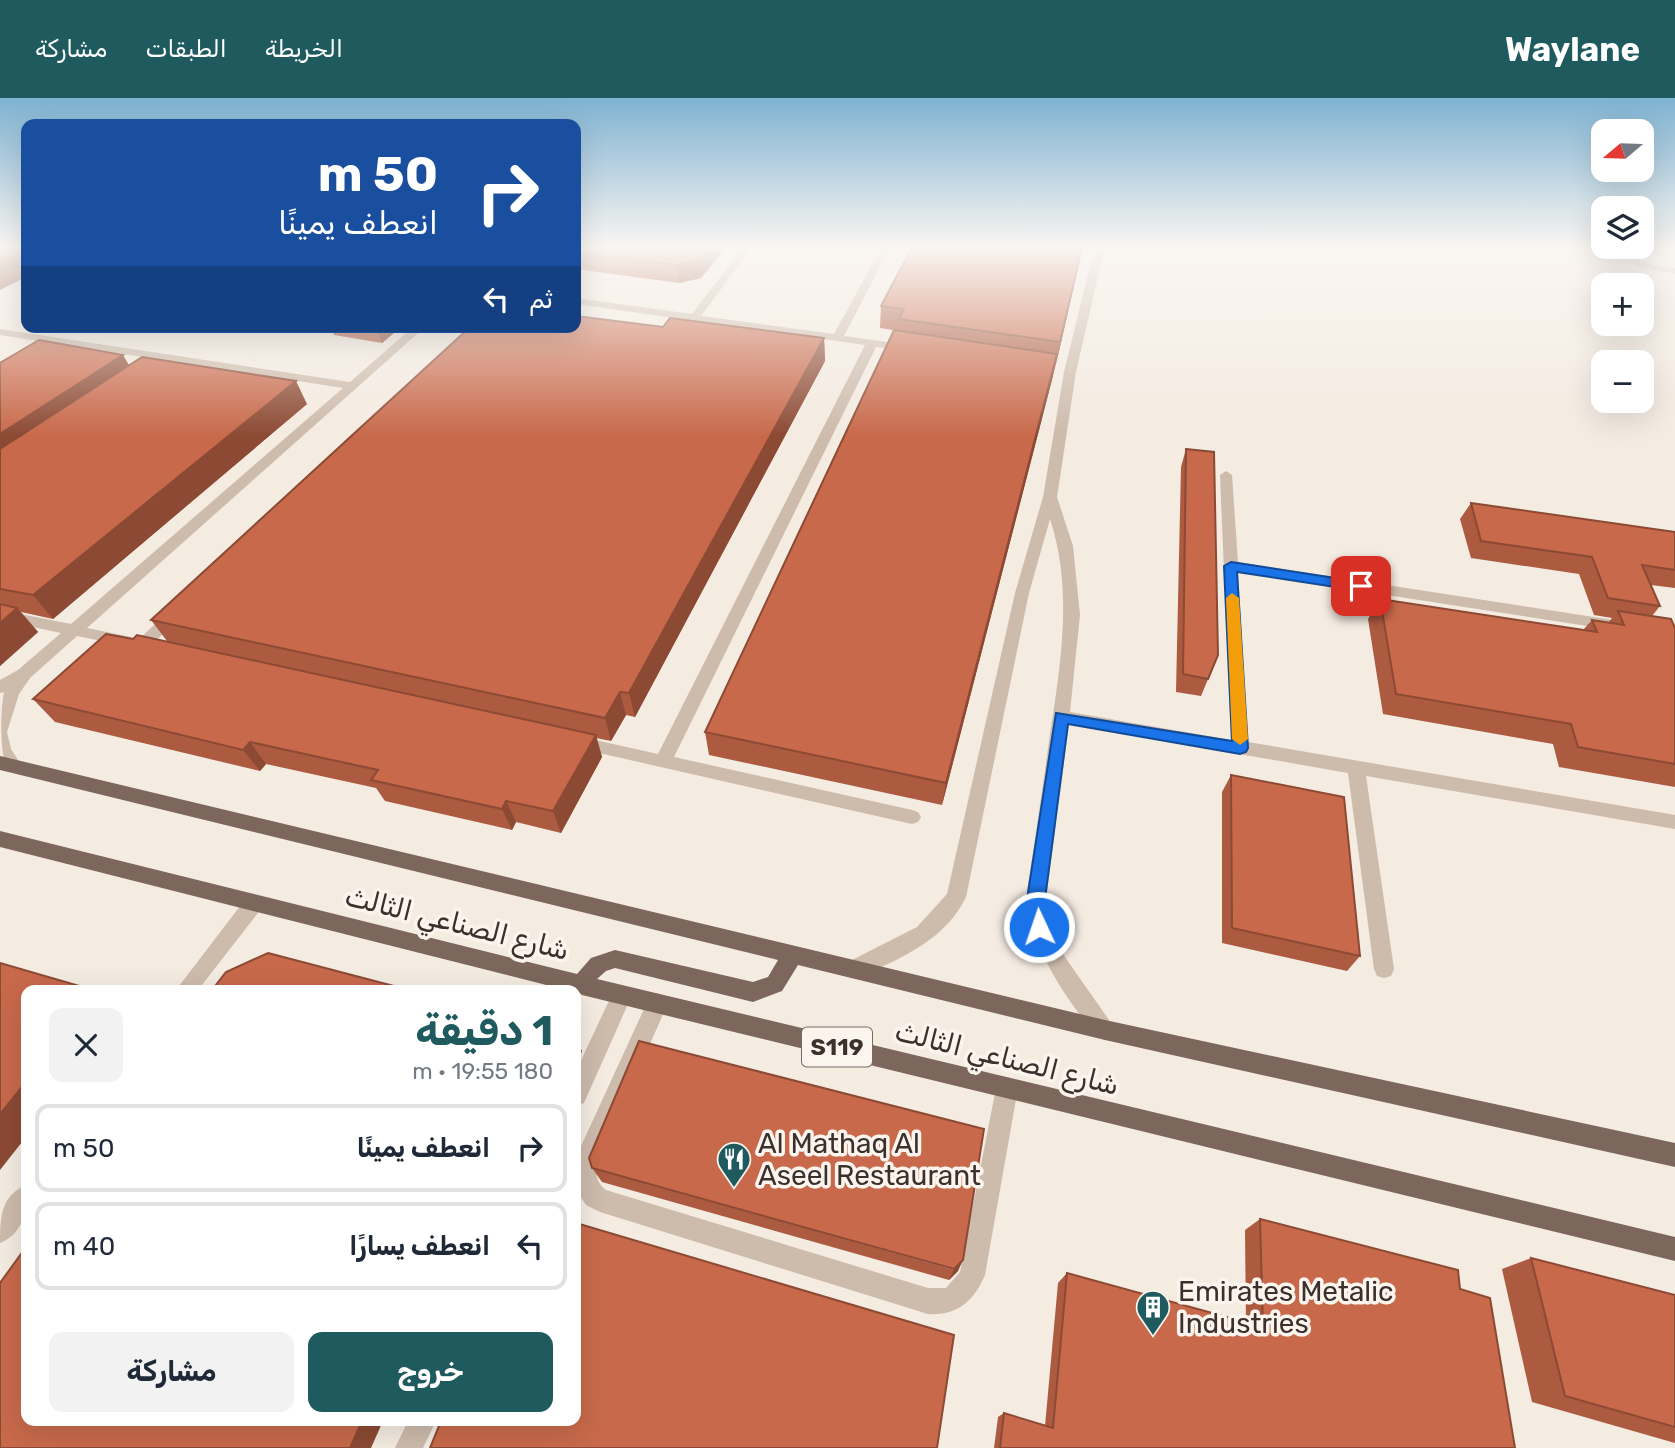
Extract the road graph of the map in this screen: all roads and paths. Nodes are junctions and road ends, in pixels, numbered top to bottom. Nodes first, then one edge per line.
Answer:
1 (632, 309) edge
2 (701, 309) edge
3 (853, 309) edge
4 (1082, 309) edge
5 (694, 318) junction
6 (0, 332) edge
7 (413, 333) edge
8 (837, 338) junction
9 (52, 340) junction
10 (872, 342) junction
11 (926, 350) edge
12 (31, 353) edge
13 (175, 359) junction
14 (153, 374) edge
15 (353, 386) junction
16 (1226, 475) dead end
17 (1050, 497) junction
18 (1231, 566) junction
19 (183, 607) edge
20 (0, 615) edge
21 (1635, 628) edge
22 (74, 630) junction
23 (142, 645) junction
24 (169, 651) edge
25 (24, 674) junction
26 (0, 687) edge
27 (1061, 717) junction
28 (0, 732) edge
29 (556, 737) edge
30 (1240, 748) junction
31 (663, 761) junction
32 (7, 765) edge
33 (1356, 768) junction
34 (912, 817) dead end
35 (1675, 822) edge
36 (0, 839) edge
37 (254, 903) junction
38 (793, 955) junction
39 (1384, 969) dead end
40 (855, 970) junction
41 (190, 985) edge
42 (582, 985) junction
43 (622, 995) junction
44 (657, 1003) junction
45 (1105, 1030) junction
46 (581, 1084) edge
47 (1007, 1088) junction
48 (1675, 1155) edge
49 (21, 1204) edge
50 (0, 1231) edge
51 (1675, 1249) edge
52 (420, 1426) edge
53 (409, 1448) edge

1 - 5 street
2 - 5 street
3 - 8 street
4 - 17 street
5 - 8 street
6 - 9 street
7 - 15 street
8 - 10 street
9 - 12 street
9 - 13 street
10 - 11 street
10 - 31 street
13 - 14 street
13 - 15 street
15 - 22 street
16 - 18 street
17 - 27 street
17 - 40 street
18 - 21 street
18 - 30 street
19 - 23 street
20 - 22 street
22 - 23 street
22 - 25 street
23 - 24 street
25 - 26 street
25 - 28 street
27 - 30 street
27 - 45 street
28 - 32 street
29 - 31 street
30 - 33 street
31 - 34 street
32 - 38 main road, شارع الصناعي الثالث
33 - 35 street
33 - 39 street
36 - 37 main road, شارع الصناعي الثالث / S119
37 - 41 street
37 - 42 main road, شارع الصناعي الثالث / S119
38 - 40 main road, شارع الصناعي الثالث
38 - 42 main road
40 - 45 main road, شارع الصناعي الثالث
42 - 43 main road, شارع الصناعي الثالث / S119
43 - 44 main road, شارع الصناعي الثالث / S119
43 - 46 street
44 - 47 main road, شارع الصناعي الثالث / S119
44 - 47 street
45 - 48 main road, شارع الصناعي الثالث
47 - 51 main road, شارع الصناعي الثالث / S119
49 - 50 street
52 - 53 street

